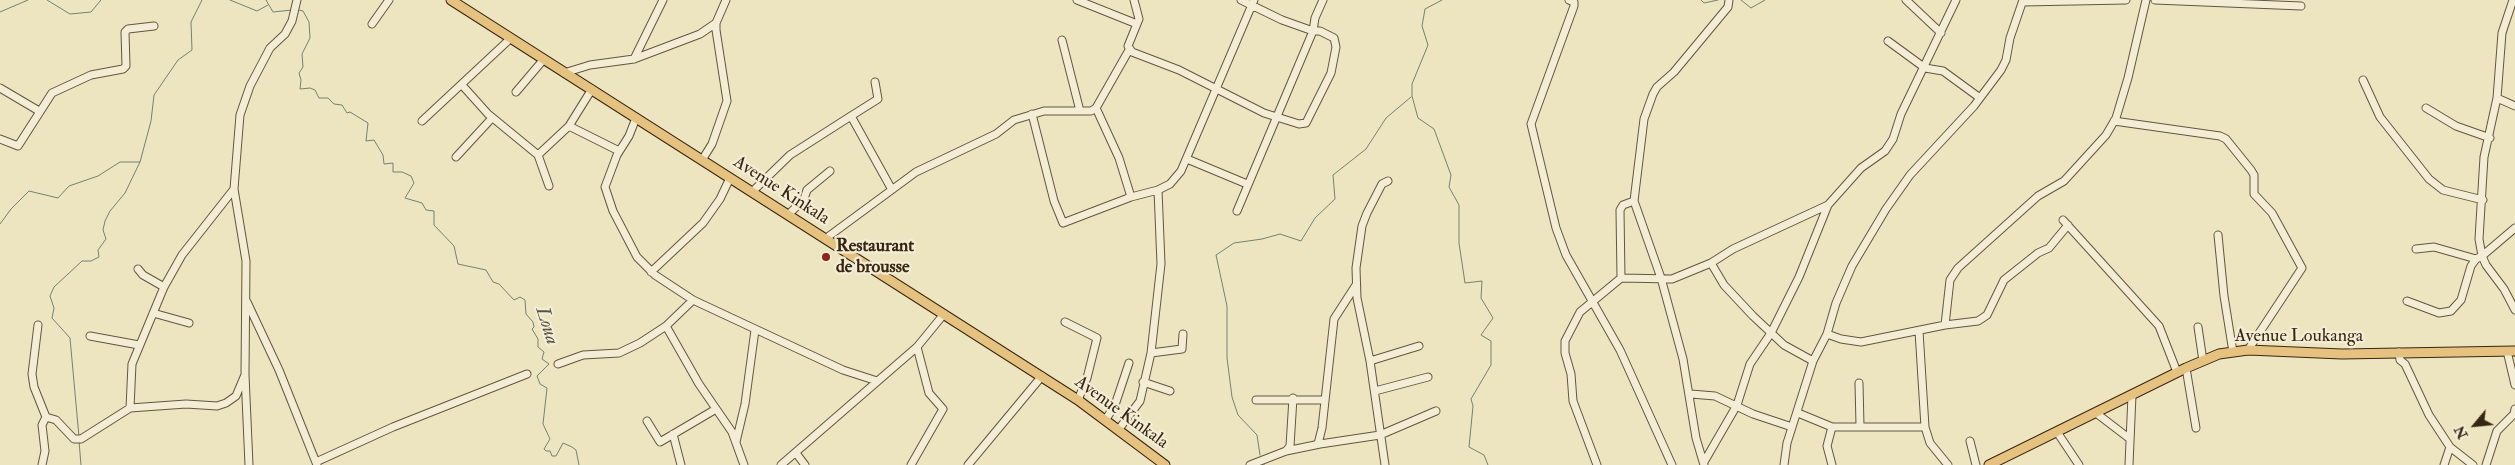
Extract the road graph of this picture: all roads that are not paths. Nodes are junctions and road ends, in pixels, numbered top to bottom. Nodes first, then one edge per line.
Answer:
1 (389, 0) edge
2 (451, 0) edge
3 (664, 0) edge
4 (726, 0) edge
5 (1077, 0) edge
6 (1134, 0) edge
7 (1240, 0) edge
8 (1323, 0) edge
9 (1568, 0) edge
10 (1729, 0) edge
11 (1906, 0) edge
12 (1956, 0) edge
13 (2126, 0) edge
14 (2146, 0) edge
15 (2155, 0) edge
16 (2173, 0) edge
17 (2513, 0) edge
18 (2023, 1) edge
19 (1253, 3) edge
20 (297, 6) edge
21 (2301, 6) dead end
22 (716, 23) junction
23 (372, 24) dead end
24 (1138, 24) junction
25 (154, 26) dead end
26 (1313, 31) junction
27 (1941, 33) junction
28 (511, 38) junction
29 (1062, 40) dead end
30 (1888, 41) dead end
31 (1130, 50) junction
32 (544, 59) junction
33 (634, 59) junction
34 (1924, 68) junction
35 (564, 73) junction
36 (2363, 80) dead end
37 (875, 82) dead end
38 (462, 85) junction
39 (0, 88) edge
40 (1216, 88) junction
41 (592, 89) junction
42 (516, 92) dead end
43 (1980, 98) junction
44 (2497, 98) junction
45 (2515, 106) edge
46 (1096, 108) junction
47 (2426, 108) dead end
48 (39, 111) junction
49 (1080, 111) junction
50 (1032, 114) junction
51 (850, 116) junction
52 (1276, 117) junction
53 (492, 118) junction
54 (636, 118) junction
55 (422, 121) dead end
56 (2114, 121) junction
57 (569, 126) junction
58 (2490, 138) junction
59 (0, 139) edge
60 (619, 152) junction
61 (538, 155) junction
62 (456, 157) dead end
63 (1187, 158) junction
64 (702, 160) junction
65 (830, 170) dead end
66 (730, 178) junction
67 (1388, 181) dead end
68 (1247, 184) junction
69 (549, 186) dead end
70 (891, 188) junction
71 (234, 189) junction
72 (1158, 190) junction
73 (752, 192) junction
74 (1131, 197) junction
75 (2483, 200) junction
76 (1634, 201) junction
77 (1828, 205) junction
78 (1237, 211) dead end
79 (788, 215) junction
80 (2515, 228) edge
81 (2218, 235) dead end
82 (825, 238) junction
83 (2416, 249) dead end
84 (2479, 258) junction
85 (1711, 263) junction
86 (138, 269) dead end
87 (651, 272) junction
88 (1621, 278) junction
89 (1661, 278) junction
90 (1356, 285) junction
91 (164, 287) junction
92 (693, 300) junction
93 (246, 301) junction
94 (2407, 301) dead end
95 (1592, 304) junction
96 (2515, 310) edge
97 (153, 313) junction
98 (944, 314) junction
99 (1065, 322) dead end
100 (189, 323) dead end
101 (38, 325) dead end
102 (1944, 325) junction
103 (666, 326) junction
104 (2198, 327) dead end
105 (755, 330) junction
106 (1919, 331) junction
107 (1771, 333) junction
108 (1183, 334) dead end
109 (1827, 334) junction
110 (90, 336) dead end
111 (139, 344) junction
112 (1419, 346) dead end
113 (917, 347) junction
114 (2248, 350) junction
115 (2511, 351) edge
116 (2233, 352) junction
117 (2399, 352) junction
118 (1150, 353) junction
119 (1370, 361) junction
120 (1813, 361) junction
121 (2203, 361) junction
122 (1129, 363) dead end
123 (558, 364) dead end
124 (2186, 368) junction
125 (2177, 372) junction
126 (527, 374) dead end
127 (245, 375) junction
128 (1042, 376) junction
129 (1428, 377) dead end
130 (877, 381) junction
131 (1143, 382) junction
132 (1859, 383) dead end
133 (2515, 385) edge
134 (1170, 391) dead end
135 (1375, 391) junction
136 (1691, 394) junction
137 (2132, 395) junction
138 (1293, 398) junction
139 (1078, 400) junction
140 (1256, 400) dead end
141 (1325, 400) junction
142 (1737, 406) junction
143 (130, 408) junction
144 (716, 409) junction
145 (2515, 409) edge
146 (1436, 411) dead end
147 (1798, 413) junction
148 (2096, 413) junction
149 (46, 417) junction
150 (1106, 419) junction
151 (647, 421) dead end
152 (1860, 426) junction
153 (1792, 427) junction
154 (1832, 427) junction
155 (1925, 427) junction
156 (2196, 428) dead end
157 (1119, 429) junction
158 (2058, 432) junction
159 (674, 434) junction
160 (1380, 435) junction
161 (2130, 439) junction
162 (1970, 441) dead end
163 (736, 443) junction
164 (1318, 444) junction
165 (2450, 447) junction
166 (1286, 451) junction
167 (796, 453) junction
168 (317, 463) edge
169 (969, 464) edge
170 (1704, 464) edge
171 (42, 465) edge
172 (249, 465) edge
173 (681, 465) edge
174 (744, 465) edge
175 (781, 465) edge
176 (805, 465) edge
177 (911, 465) edge
178 (1165, 465) edge
179 (1250, 465) edge
180 (1385, 465) edge
181 (1597, 465) edge
182 (1672, 465) edge
183 (1784, 465) edge
184 (1832, 465) edge
185 (1948, 465) edge
186 (1976, 465) edge
187 (1989, 465) edge
188 (2079, 465) edge
189 (2129, 465) edge
190 (2444, 465) edge
191 (2472, 465) edge
192 (2486, 465) edge

1 - 23 street
2 - 28 main road, Avenue Kinkala
3 - 33 street
4 - 22 street
5 - 24 street
6 - 24 street
7 - 19 street
8 - 26 street
9 - 95 street
10 - 76 street
11 - 27 street
12 - 27 street
13 - 18 street
14 - 56 street
15 - 16 street
16 - 21 street
17 - 44 street
18 - 43 street
19 - 26 street
19 - 40 street
20 - 71 street
22 - 33 street
22 - 64 street
24 - 31 street
25 - 48 street
26 - 52 street
26 - 52 street
27 - 34 street
28 - 32 main road, Avenue Kinkala
28 - 38 street
29 - 49 street
30 - 34 street
31 - 40 street
31 - 46 street
32 - 35 main road, Avenue Kinkala
32 - 42 street
33 - 35 street
34 - 43 street
34 - 77 street
35 - 41 main road, Avenue Kinkala
36 - 75 street
37 - 51 street
38 - 53 street
38 - 55 street
39 - 48 street
40 - 52 street
40 - 63 street
41 - 54 main road, Avenue Kinkala
41 - 57 street
43 - 109 street
44 - 45 street
44 - 58 street
46 - 49 street
46 - 74 street
47 - 58 street
48 - 59 street
49 - 50 street
50 - 70 street
50 - 74 street
51 - 70 street
51 - 73 street
52 - 68 street
53 - 61 street
53 - 62 street
54 - 60 street
54 - 64 main road, Avenue Kinkala
56 - 102 street
56 - 114 street
57 - 60 street
57 - 61 street
58 - 75 street
60 - 87 street
61 - 69 street
63 - 68 street
63 - 72 street
64 - 66 main road, Avenue Kinkala
65 - 79 street
66 - 73 main road, Avenue Kinkala
66 - 87 street
67 - 90 street
68 - 78 street
70 - 82 street
71 - 91 street
71 - 93 street
72 - 74 street
72 - 118 street
73 - 79 main road, Avenue Kinkala
75 - 84 street
76 - 88 street
76 - 89 street
77 - 85 street
77 - 107 street
79 - 82 main road, Avenue Kinkala
80 - 84 street
81 - 116 street
82 - 98 main road, Avenue Kinkala
83 - 84 street
84 - 94 street
84 - 96 street
85 - 89 street
85 - 107 street
86 - 91 street
87 - 92 street
88 - 89 street
88 - 95 street
89 - 136 street
90 - 119 street
90 - 141 street
91 - 97 street
92 - 103 street
92 - 105 street
93 - 127 street
93 - 168 street
95 - 181 street
95 - 182 street
97 - 100 street
97 - 111 street
98 - 113 street
98 - 128 main road, Avenue Kinkala
99 - 139 street
101 - 149 street
102 - 106 street
102 - 125 street
103 - 123 street
103 - 144 street
104 - 121 street
105 - 130 street
105 - 163 street
106 - 109 street
106 - 155 street
107 - 120 street
107 - 142 street
108 - 118 street
109 - 120 street
110 - 111 street
111 - 143 street
112 - 119 street
113 - 130 street
113 - 177 street
114 - 116 main road, Avenue Loukanga
114 - 117 main road, Avenue Loukanga
115 - 117 main road, Avenue Loukanga
115 - 133 street
116 - 121 main road, Avenue Loukanga
117 - 165 street
118 - 131 street
119 - 135 street
120 - 147 street
121 - 124 main road, Avenue Loukanga
122 - 150 street
124 - 125 main road, Avenue Loukanga
124 - 156 street
125 - 137 main road, Avenue Loukanga
126 - 168 street
127 - 143 street
127 - 172 street
128 - 139 main road, Avenue Kinkala
128 - 169 street
129 - 135 street
130 - 167 street
131 - 134 street
131 - 157 street
132 - 152 street
135 - 160 street
136 - 142 street
136 - 170 street
137 - 148 main road, Avenue Loukanga
137 - 161 street
138 - 140 street
138 - 141 street
138 - 166 street
139 - 150 main road, Avenue Kinkala
141 - 164 street
142 - 153 street
142 - 170 street
143 - 149 street
144 - 159 street
144 - 163 street
145 - 192 street
146 - 160 street
147 - 153 street
147 - 154 street
148 - 158 main road, Avenue Loukanga
148 - 161 street
149 - 171 street
150 - 157 main road, Avenue Kinkala
151 - 159 street
152 - 154 street
152 - 155 street
153 - 183 street
154 - 184 street
155 - 185 street
157 - 178 main road, Avenue Kinkala
158 - 187 main road, Avenue Loukanga
158 - 188 street
159 - 173 street
160 - 164 street
160 - 180 street
161 - 189 street
162 - 186 street
163 - 174 street
164 - 166 street
165 - 190 street
165 - 191 street
166 - 179 street
167 - 175 street
167 - 176 street

